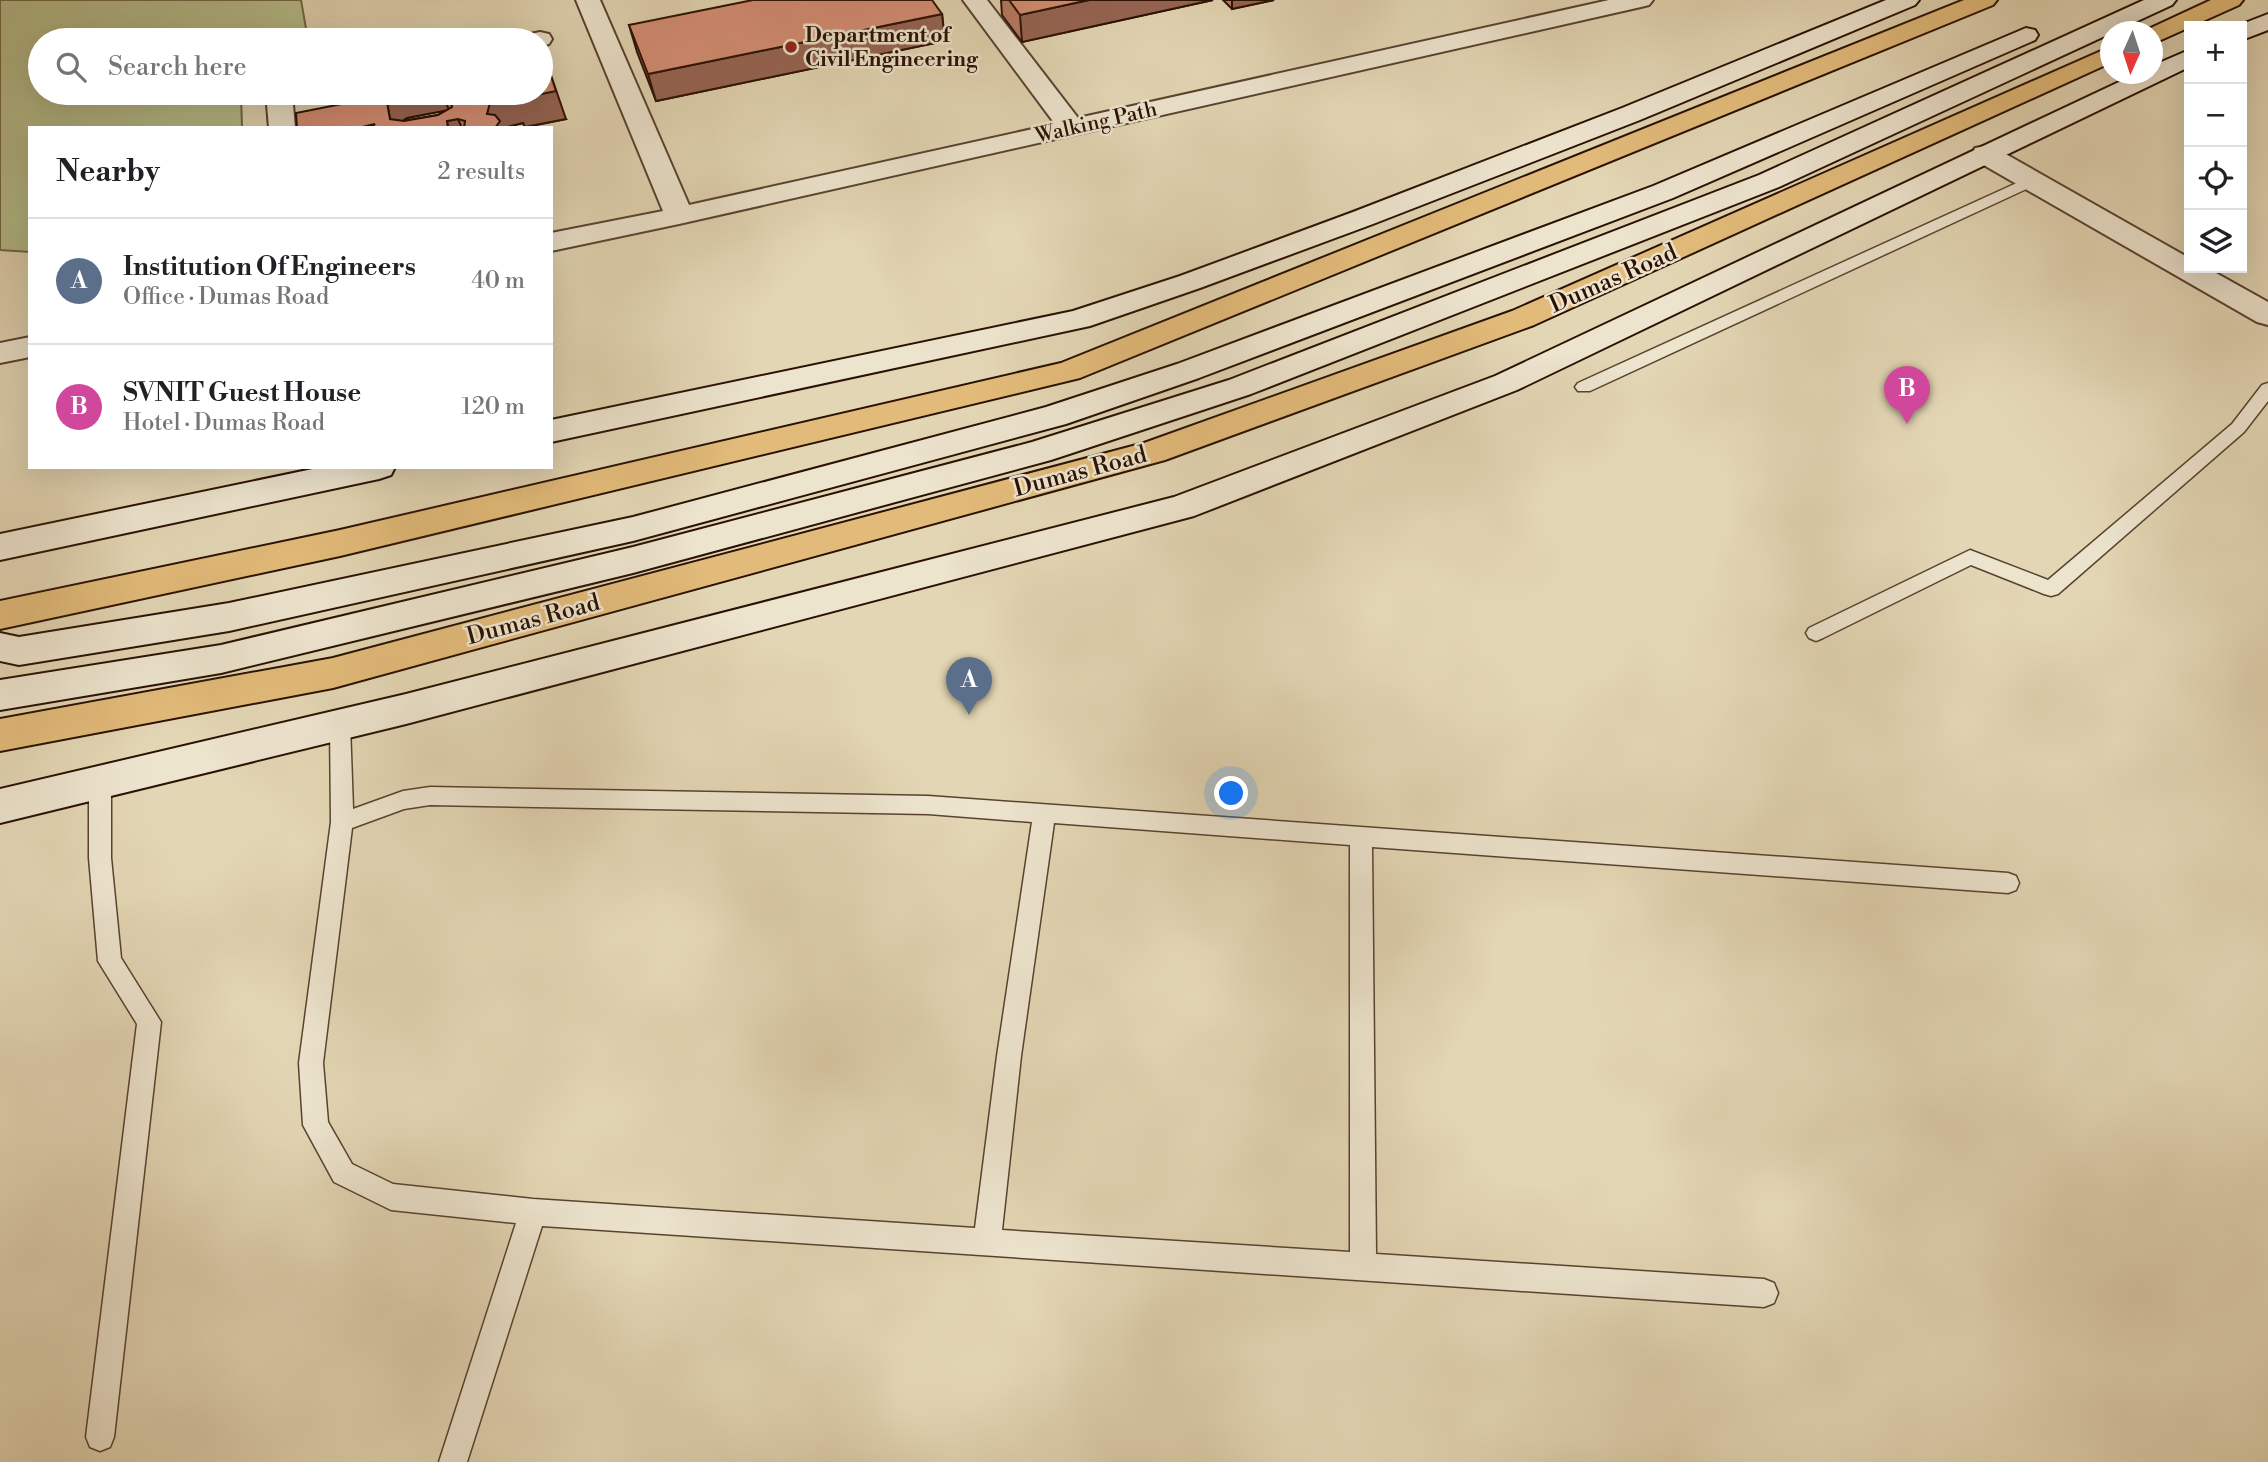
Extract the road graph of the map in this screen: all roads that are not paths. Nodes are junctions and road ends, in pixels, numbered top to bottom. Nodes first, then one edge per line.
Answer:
1 (588, 0) edge
2 (975, 0) edge
3 (1641, 0) edge
4 (1906, 0) edge
5 (1985, 0) edge
6 (2106, 0) edge
7 (2164, 0) edge
8 (2231, 0) edge
9 (2268, 20) edge
10 (2163, 30) edge
11 (2247, 30) edge
12 (2100, 58) edge
13 (2184, 60) edge
14 (280, 105) edge
15 (282, 126) edge
16 (1072, 128) junction
17 (1984, 154) junction
18 (2032, 181) junction
19 (679, 216) junction
20 (553, 242) edge
21 (2268, 315) edge
22 (28, 347) edge
23 (0, 353) edge
24 (1584, 387) dead end
25 (2268, 389) edge
26 (553, 431) edge
27 (370, 469) edge
28 (0, 547) edge
29 (0, 615) edge
30 (1816, 633) dead end
31 (0, 647) edge
32 (0, 695) edge
33 (340, 724) junction
34 (0, 735) edge
35 (100, 782) junction
36 (0, 806) edge
37 (1044, 813) junction
38 (342, 822) junction
39 (1361, 836) junction
40 (2008, 883) dead end
41 (533, 1212) junction
42 (987, 1242) junction
43 (1363, 1267) junction
44 (1764, 1293) dead end
45 (100, 1437) dead end
46 (453, 1462) edge

1 - 19 street
2 - 16 street
3 - 16 street, Walking Path
4 - 26 street
5 - 29 main road
6 - 31 street
7 - 32 street
8 - 10 main road
9 - 11 street
12 - 34 main road, Dumas Road
13 - 17 street
14 - 15 street
16 - 19 street, Walking Path
17 - 18 street
17 - 33 street
18 - 21 street
18 - 24 lane
19 - 20 street, Walking Path
22 - 23 street
25 - 30 lane
27 - 28 street
33 - 35 street
33 - 38 lane
35 - 36 street
35 - 45 lane
37 - 38 lane
37 - 39 lane
37 - 42 lane
38 - 41 lane
39 - 40 lane
39 - 43 lane
41 - 42 lane
41 - 46 lane
42 - 43 lane
43 - 44 lane

